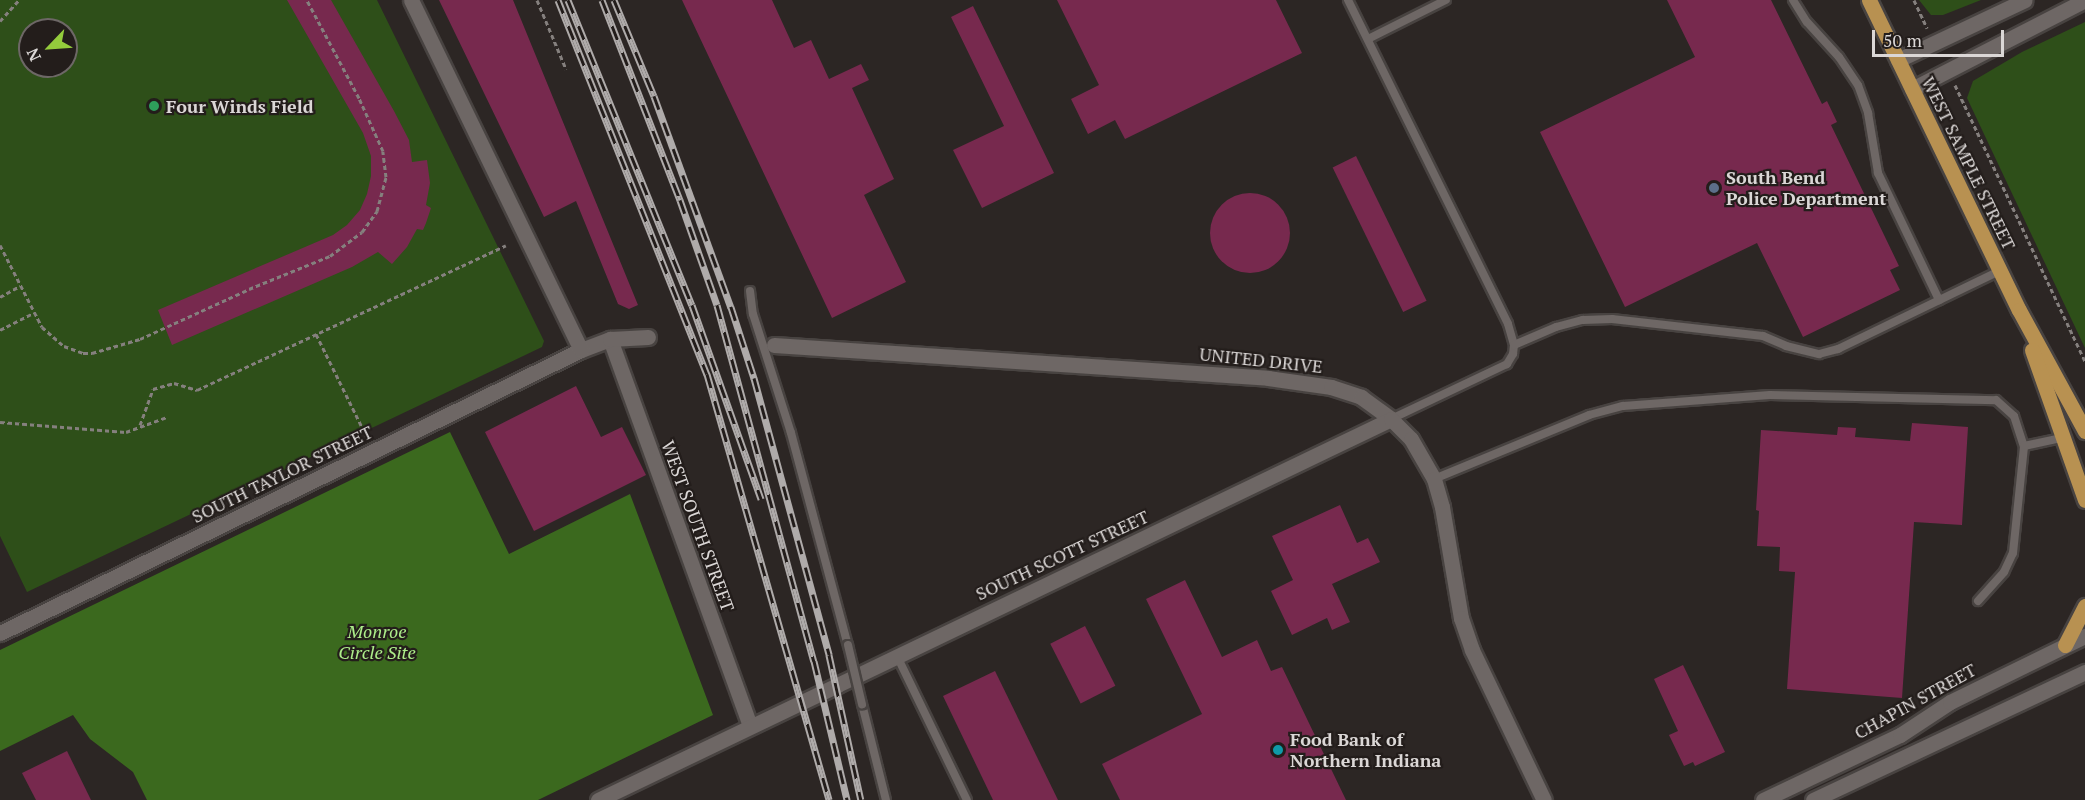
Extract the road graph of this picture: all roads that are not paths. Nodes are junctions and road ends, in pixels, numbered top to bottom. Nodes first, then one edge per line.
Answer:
1 (411, 0) edge
2 (1348, 0) edge
3 (1446, 0) edge
4 (1793, 0) edge
5 (1869, 0) edge
6 (2025, 0) edge
7 (2085, 0) edge
8 (1368, 39) junction
9 (1898, 60) junction
10 (1912, 89) junction
11 (2000, 271) junction
12 (750, 291) dead end
13 (1939, 300) junction
14 (2019, 310) junction
15 (648, 337) dead end
16 (610, 339) junction
17 (774, 345) dead end
18 (1514, 345) junction
19 (581, 350) junction
20 (1391, 419) junction
21 (2085, 431) edge
22 (2063, 438) junction
23 (2024, 446) junction
24 (1434, 479) junction
25 (2085, 500) edge
26 (1978, 601) dead end
27 (2085, 606) edge
28 (0, 633) edge
29 (2085, 636) edge
30 (2065, 645) junction
31 (896, 655) junction
32 (2083, 675) edge
33 (750, 725) junction
34 (598, 800) edge
35 (886, 800) edge
36 (967, 800) edge
37 (1544, 800) edge
38 (1763, 800) edge
39 (1813, 800) edge

1 - 19 street
2 - 8 lane
3 - 8 lane
4 - 13 lane
5 - 9 main road, WEST SAMPLE STREET
6 - 9 street
7 - 10 street
8 - 18 lane
9 - 10 main road, WEST SAMPLE STREET
10 - 11 main road, WEST SAMPLE STREET
11 - 13 lane
11 - 14 main road, WEST SAMPLE STREET
12 - 35 lane, bridge
13 - 18 lane
14 - 21 main road, WEST SAMPLE STREET
14 - 22 main road, WEST SAMPLE STREET
15 - 16 street
16 - 19 street
16 - 33 street, WEST SOUTH STREET
17 - 20 street, UNITED DRIVE
18 - 20 lane
19 - 28 street, SOUTH TAYLOR STREET
20 - 24 street, UNITED DRIVE
20 - 31 street, SOUTH SCOTT STREET
22 - 23 lane
22 - 25 main road, WEST SAMPLE STREET
23 - 24 lane
23 - 26 lane
24 - 37 street, UNITED DRIVE
27 - 30 main road
29 - 30 street, CHAPIN STREET
30 - 38 street, CHAPIN STREET
31 - 33 street, SOUTH SCOTT STREET
31 - 36 lane
32 - 39 street
33 - 34 street, SOUTH SCOTT STREET

